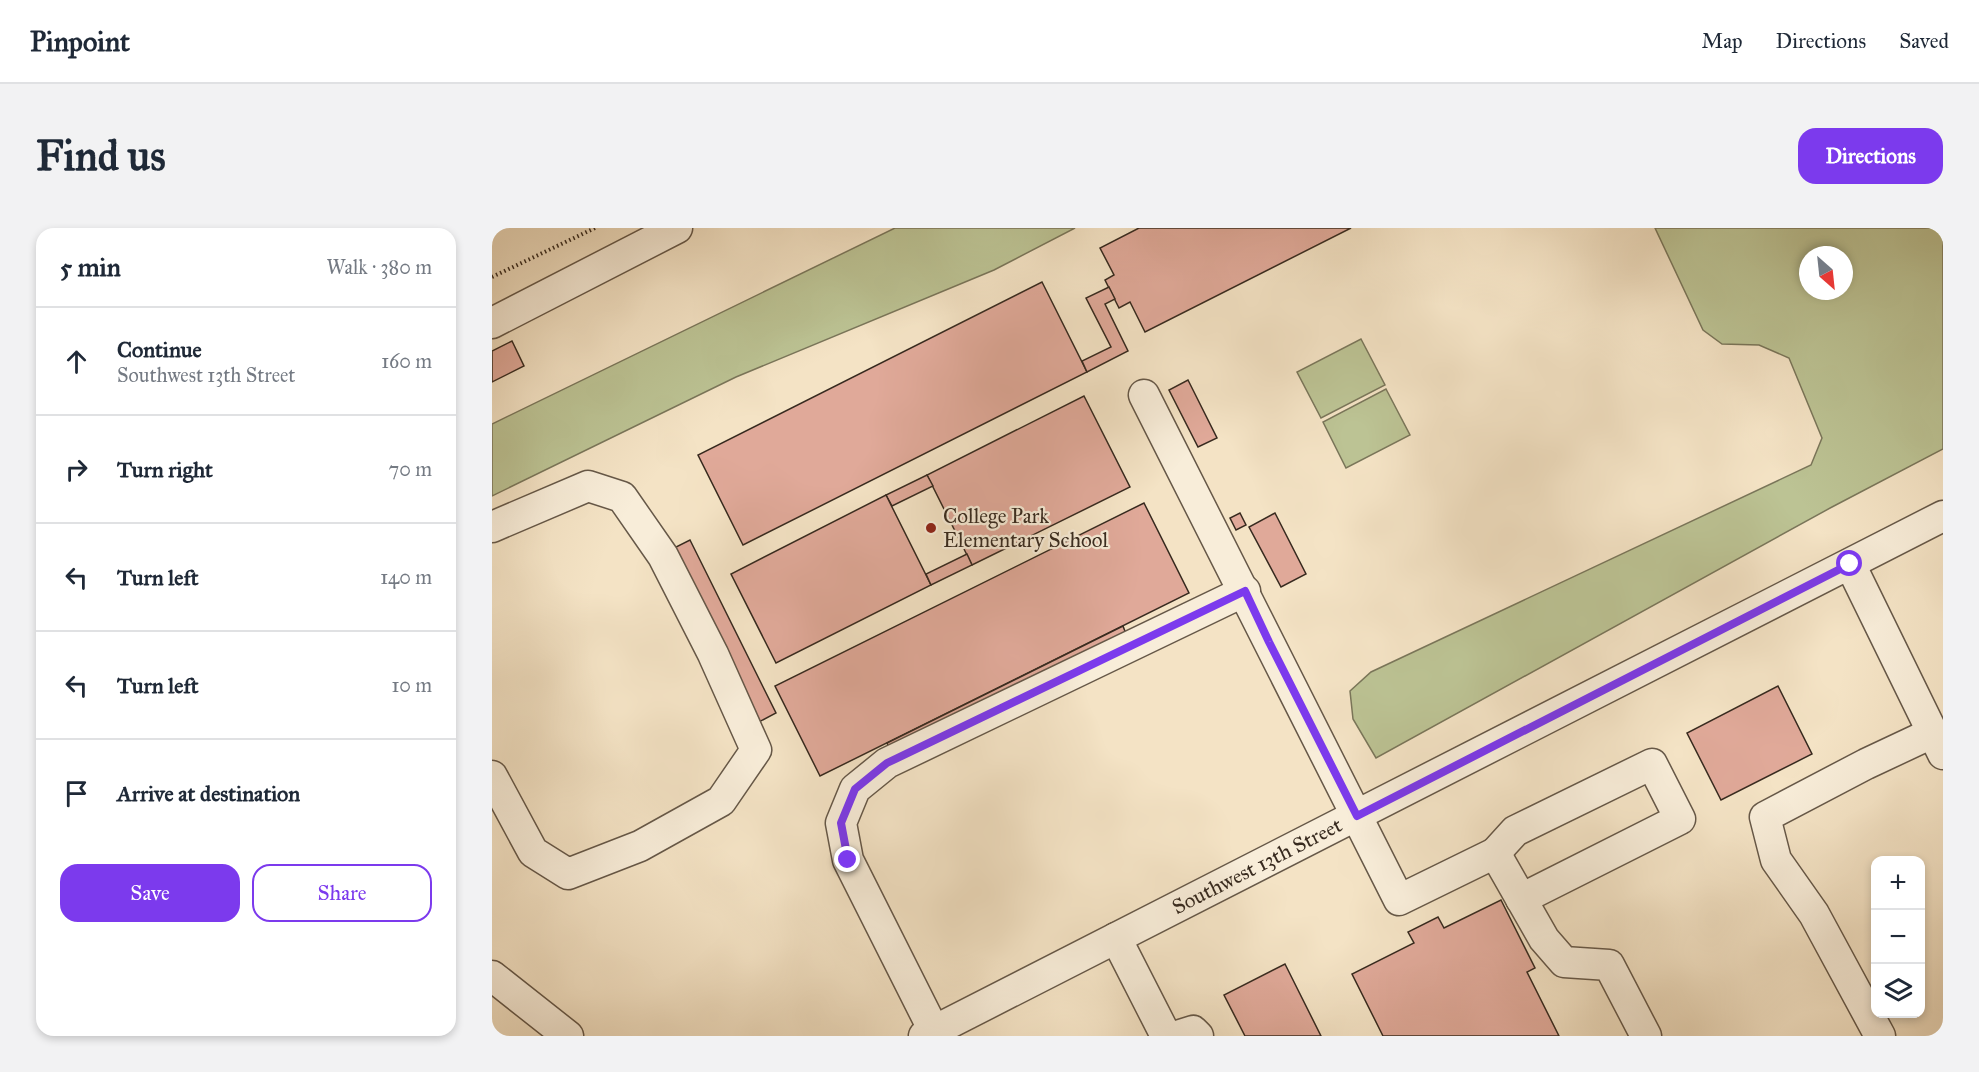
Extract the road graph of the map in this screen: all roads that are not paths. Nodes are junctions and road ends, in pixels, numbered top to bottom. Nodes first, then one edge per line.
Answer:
1 (677, 228) edge
2 (492, 323) edge
3 (1144, 395) dead end
4 (1943, 516) edge
5 (492, 527) edge
6 (1850, 564) junction
7 (1245, 591) junction
8 (1938, 743) edge
9 (492, 776) edge
10 (1357, 816) junction
11 (1495, 853) junction
12 (1521, 899) junction
13 (1116, 938) junction
14 (492, 976) edge
15 (929, 1034) edge
16 (568, 1036) edge
17 (1166, 1036) edge
18 (1177, 1036) edge
19 (1198, 1036) edge
20 (1646, 1036) edge
21 (1880, 1036) edge

1 - 2 street
3 - 7 street
4 - 6 street, Southwest 13th Street
5 - 9 street
6 - 8 street
6 - 10 street, Southwest 13th Street
7 - 10 street
7 - 15 street
8 - 21 street
10 - 11 street
10 - 13 street, Southwest 13th Street
11 - 12 street
11 - 12 street
12 - 20 street
13 - 15 street, Southwest 13th Street
13 - 17 street
14 - 16 street
18 - 19 street

